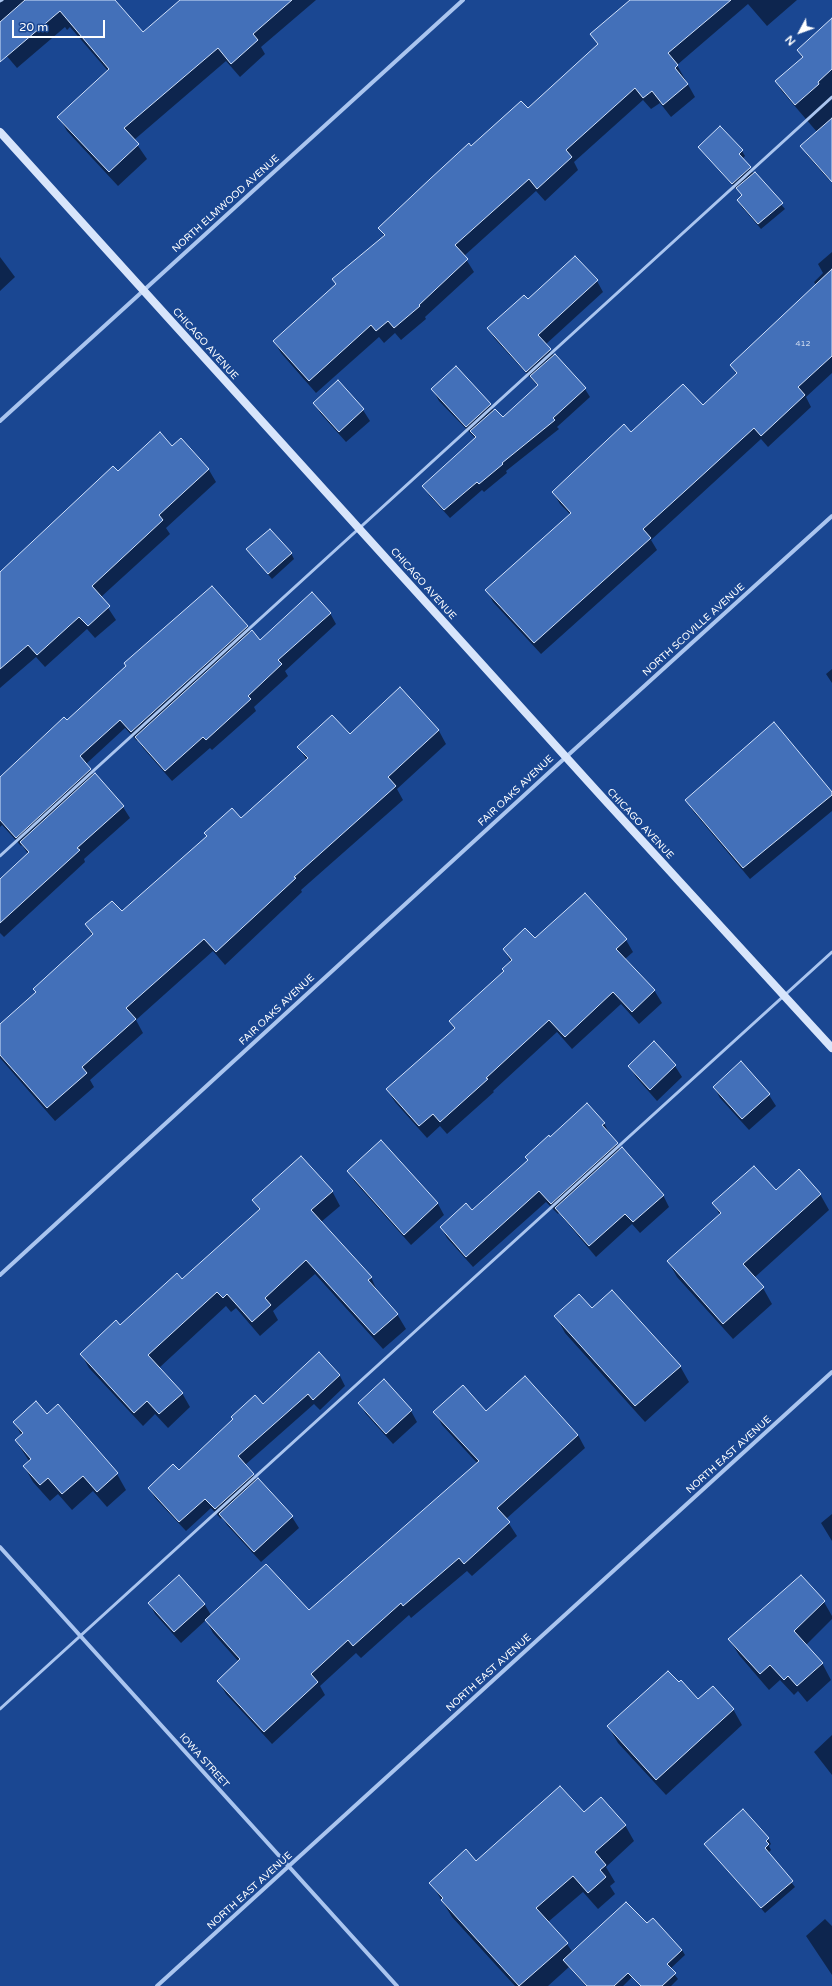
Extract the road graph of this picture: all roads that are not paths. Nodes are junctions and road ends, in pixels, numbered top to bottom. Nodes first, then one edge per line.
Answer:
1 (463, 0) edge
2 (832, 97) edge
3 (0, 132) edge
4 (143, 290) junction
5 (0, 421) edge
6 (832, 516) edge
7 (359, 529) junction
8 (566, 757) junction
9 (0, 856) edge
10 (832, 952) edge
11 (784, 995) junction
12 (832, 1048) edge
13 (0, 1275) edge
14 (832, 1372) edge
15 (0, 1547) edge
16 (80, 1636) junction
17 (0, 1709) edge
18 (289, 1866) junction
19 (157, 1986) edge
20 (396, 1986) edge

1 - 4 street, NORTH ELMWOOD AVENUE
2 - 7 lane
3 - 4 main road, CHICAGO AVENUE
4 - 5 street, NORTH ELMWOOD AVENUE
4 - 7 main road, CHICAGO AVENUE
6 - 8 street, NORTH SCOVILLE AVENUE
7 - 8 main road, CHICAGO AVENUE
7 - 9 lane
8 - 11 main road, CHICAGO AVENUE
8 - 13 street, FAIR OAKS AVENUE
10 - 11 lane
11 - 12 main road, CHICAGO AVENUE
11 - 16 lane
14 - 18 street, NORTH EAST AVENUE
15 - 16 street, IOWA STREET
16 - 17 lane
16 - 18 street, IOWA STREET
18 - 19 street, NORTH EAST AVENUE
18 - 20 street, IOWA STREET

